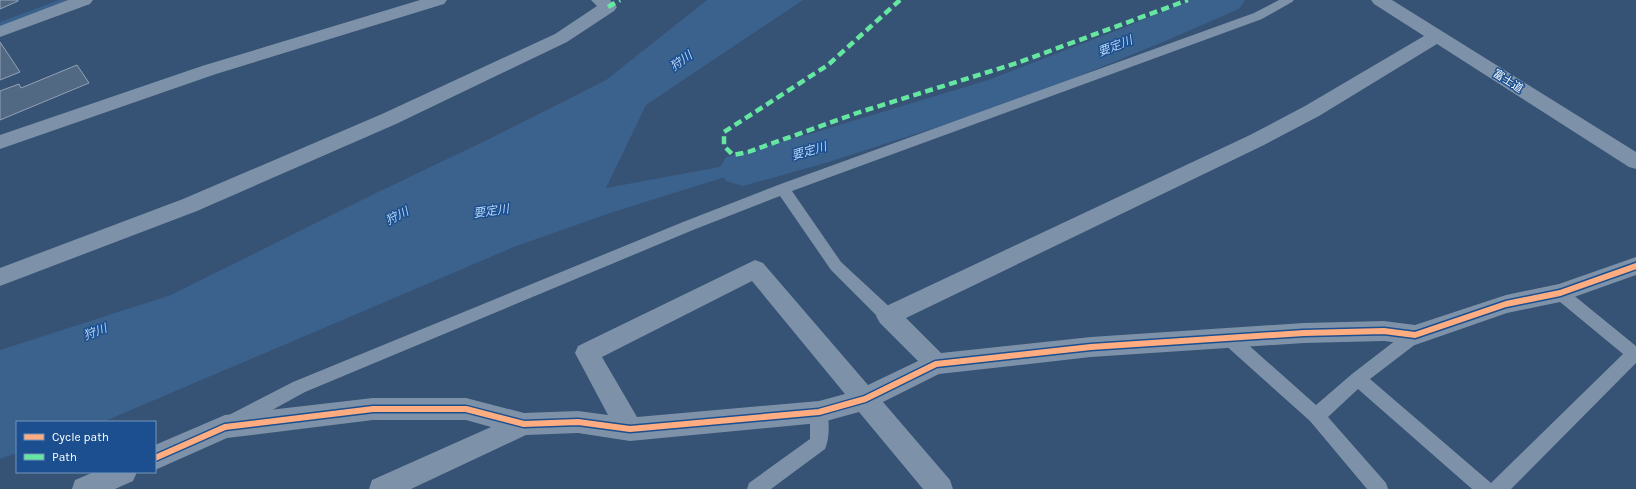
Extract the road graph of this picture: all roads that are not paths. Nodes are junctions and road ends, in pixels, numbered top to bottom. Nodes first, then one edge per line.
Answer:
1 (84, 0) edge
2 (438, 0) edge
3 (600, 0) edge
4 (1288, 0) edge
5 (1380, 0) edge
6 (0, 32) edge
7 (1437, 36) junction
8 (0, 142) edge
9 (1636, 162) edge
10 (783, 189) junction
11 (1636, 266) edge
12 (0, 276) edge
13 (1560, 293) junction
14 (888, 316) junction
15 (1415, 335) junction
16 (1229, 338) junction
17 (936, 364) junction
18 (1358, 379) junction
19 (865, 399) junction
20 (819, 412) junction
21 (1316, 416) junction
22 (524, 424) junction
23 (225, 427) junction
24 (630, 429) junction
25 (156, 458) edge
26 (122, 473) edge
27 (86, 489) edge
28 (382, 489) edge
29 (756, 489) edge
30 (940, 489) edge
31 (1379, 489) edge
32 (1485, 489) edge
33 (1498, 489) edge

1 - 6 street
2 - 8 street
3 - 12 street
4 - 10 lane
5 - 7 street, 富士道
7 - 9 street, 富士道
7 - 14 street
10 - 14 lane
10 - 23 lane
11 - 13 street
13 - 15 street
13 - 33 lane
14 - 17 street
15 - 16 street
15 - 18 lane
16 - 17 street
16 - 21 lane
17 - 19 street
18 - 21 lane
18 - 32 lane
19 - 20 street
19 - 24 street
19 - 30 street
20 - 24 street
20 - 29 lane
21 - 31 lane
22 - 23 street
22 - 24 street
22 - 28 street
23 - 25 street
26 - 27 street

